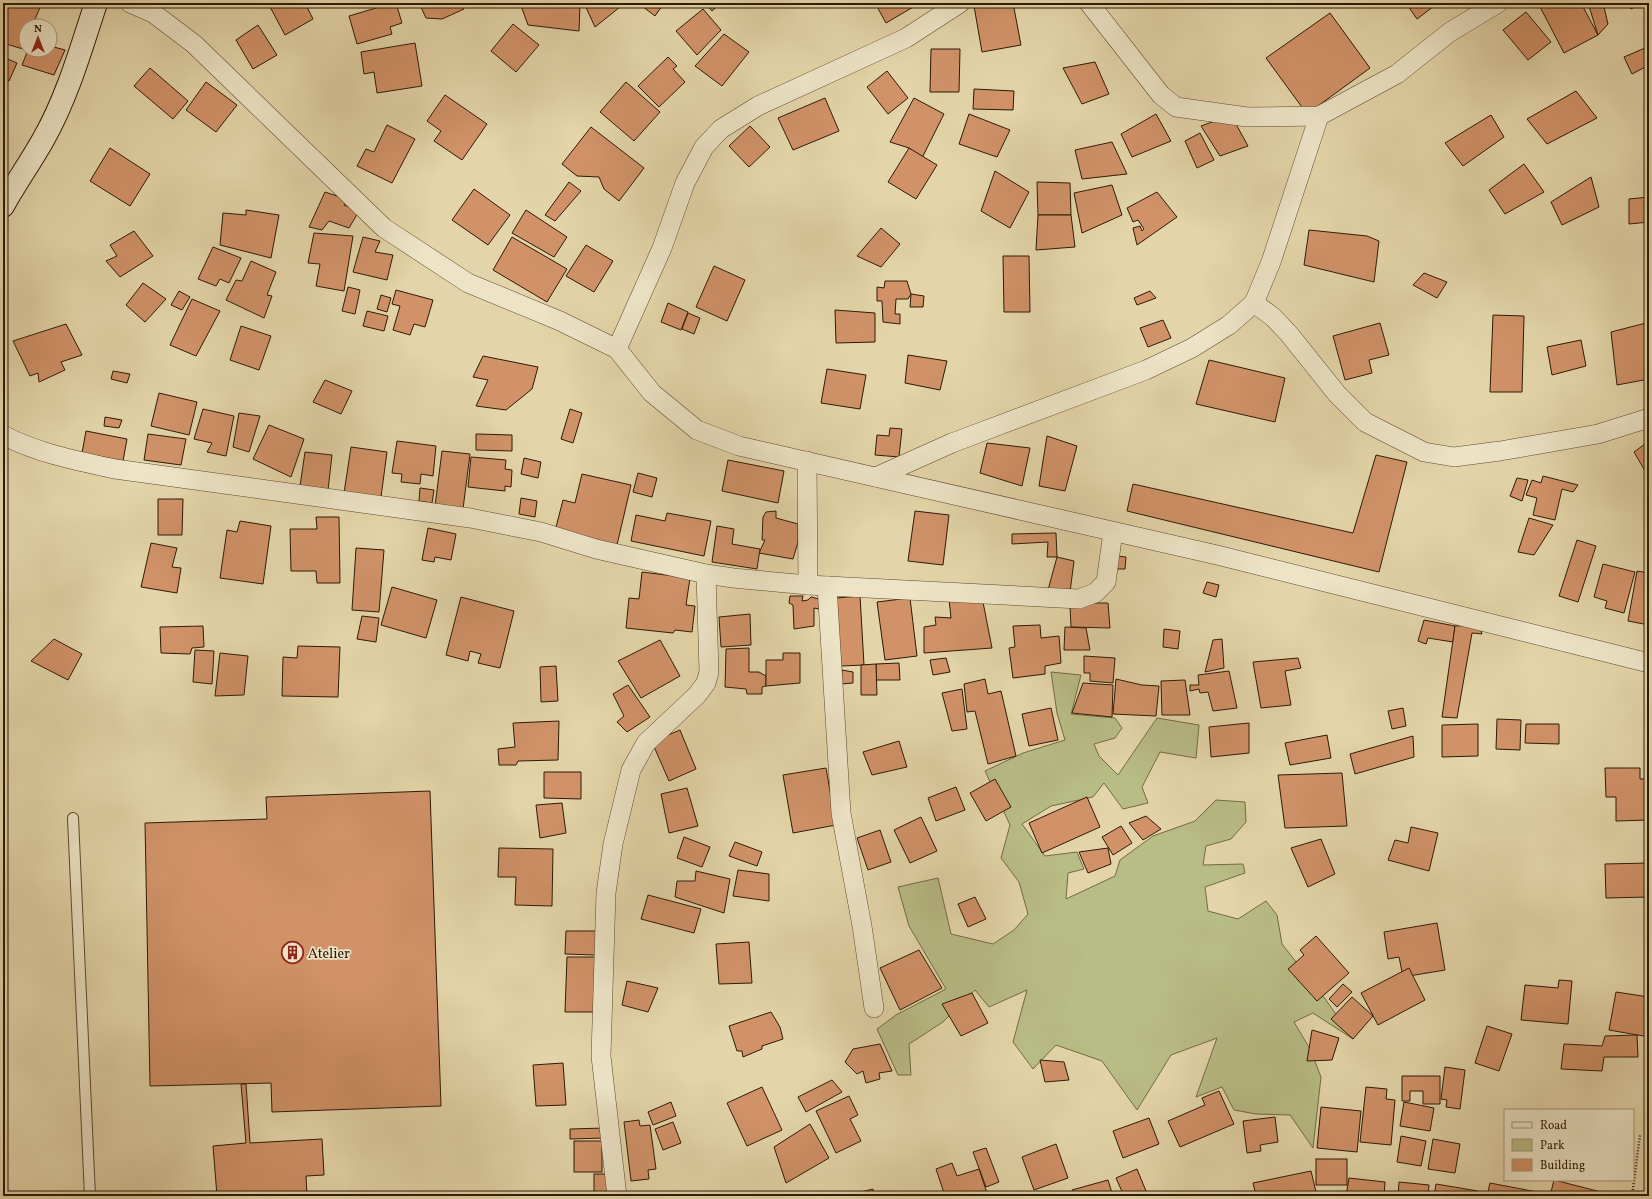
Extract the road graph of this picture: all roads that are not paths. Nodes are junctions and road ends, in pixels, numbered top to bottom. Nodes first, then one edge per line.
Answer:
1 (96, 3) edge
2 (130, 3) edge
3 (960, 3) edge
4 (1089, 3) edge
5 (1498, 3) edge
6 (1319, 116) junction
7 (3, 206) edge
8 (1254, 304) junction
9 (617, 349) junction
10 (1649, 418) edge
11 (3, 435) edge
12 (807, 461) junction
13 (876, 477) junction
14 (1113, 532) junction
15 (706, 574) junction
16 (808, 585) junction
17 (826, 586) junction
18 (1649, 663) edge
19 (73, 818) dead end
20 (874, 1008) dead end
21 (90, 1196) edge
22 (616, 1196) edge

1 - 7 street
2 - 9 street
3 - 9 street
4 - 6 street
5 - 6 street
6 - 8 street
8 - 10 street
8 - 13 street
9 - 12 street
11 - 15 street
12 - 13 street
12 - 16 street
13 - 14 street
14 - 17 street
14 - 18 street
15 - 16 street
15 - 22 street
16 - 17 street
17 - 20 street
19 - 21 lane

